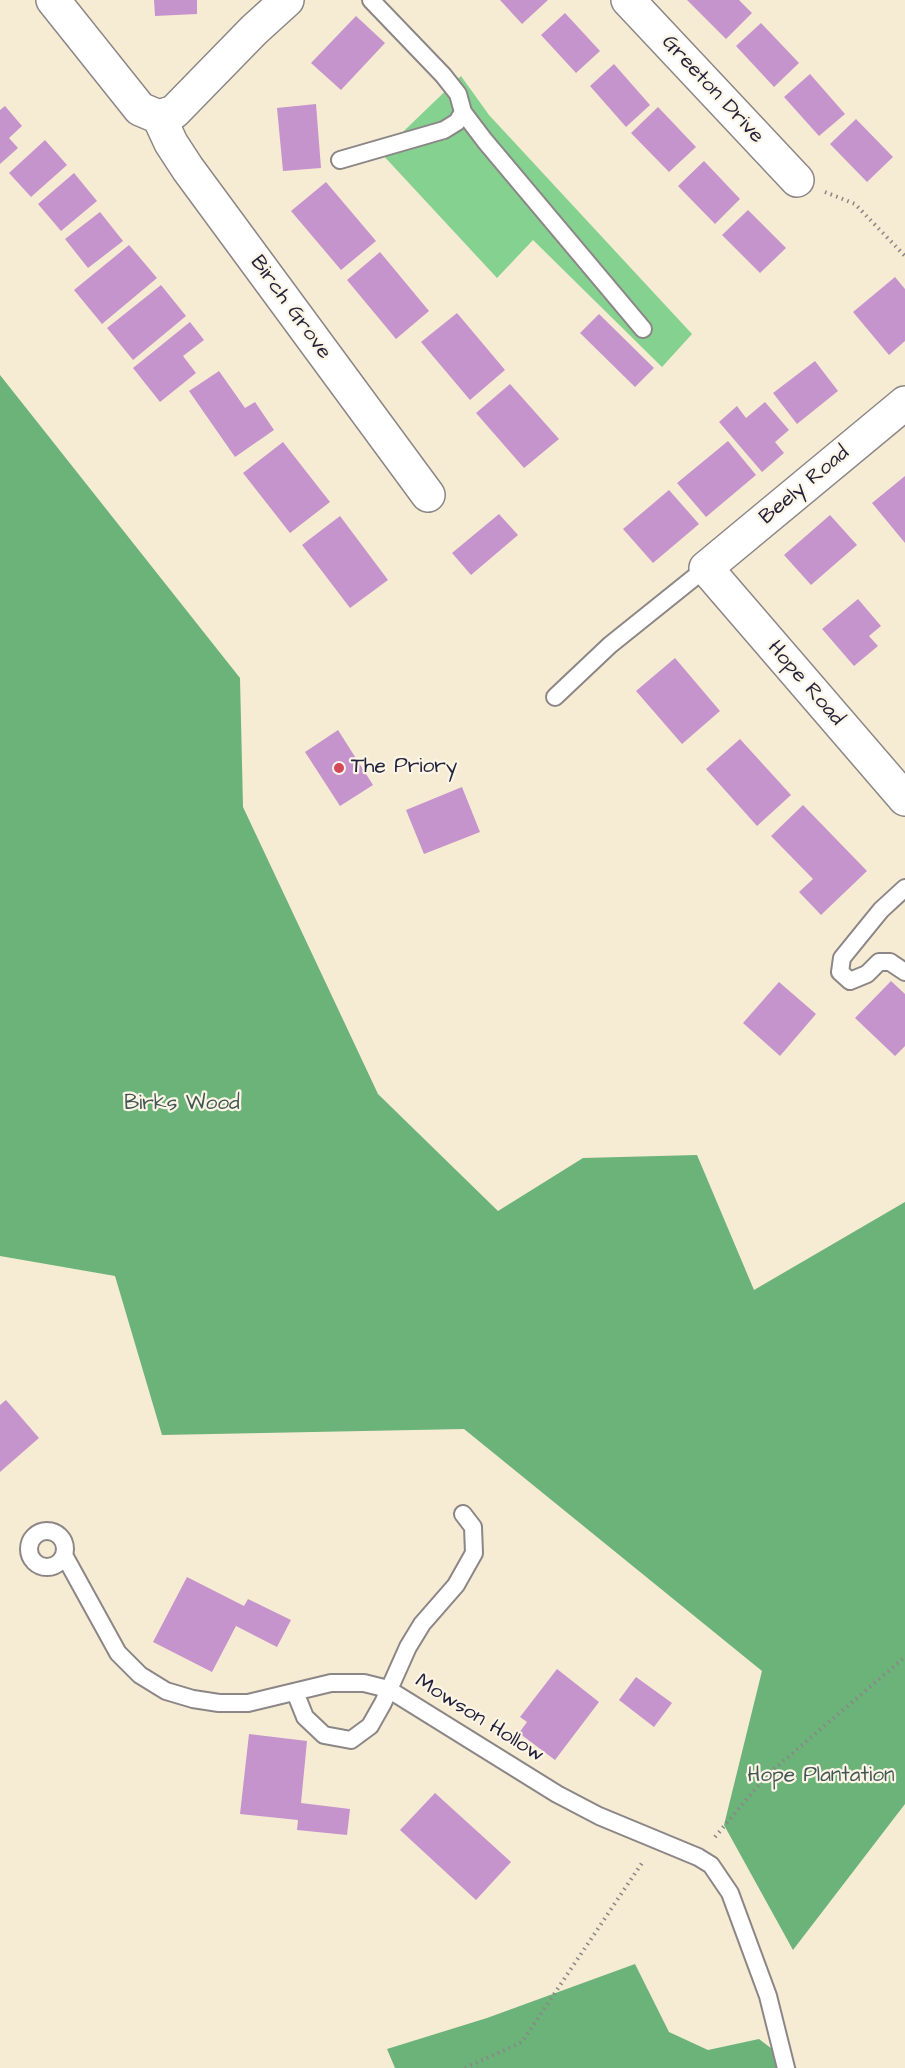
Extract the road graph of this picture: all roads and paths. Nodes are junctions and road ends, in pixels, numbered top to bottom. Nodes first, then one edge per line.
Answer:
1 (53, 0) edge
2 (287, 0) edge
3 (371, 0) edge
4 (628, 0) edge
5 (464, 112) junction
6 (159, 117) junction
7 (340, 160) dead end
8 (796, 180) joint
9 (905, 256) edge
10 (644, 329) dead end
11 (905, 403) edge
12 (428, 495) dead end
13 (706, 568) junction
14 (555, 697) dead end
15 (905, 799) edge
16 (905, 888) edge
17 (905, 972) edge
18 (464, 1514) dead end
19 (64, 1555) dead end
20 (905, 1657) edge
21 (388, 1689) junction
22 (295, 1692) junction
23 (698, 1857) junction
24 (645, 1860) dead end
25 (465, 2068) edge
26 (786, 2068) edge

1 - 6 street
2 - 6 street
3 - 5 lane
4 - 8 street, Greeton Drive
5 - 7 lane
5 - 10 lane
6 - 12 street, Birch Grove
8 - 9 path
11 - 13 street, Beely Road
13 - 14 lane
13 - 15 street, Hope Road
16 - 17 lane
18 - 21 lane
19 - 22 lane, Mowson Hollow
20 - 23 path
21 - 22 lane, Mowson Hollow
21 - 22 lane
21 - 23 lane, Mowson Hollow
23 - 26 lane, Mowson Hollow
24 - 25 path

